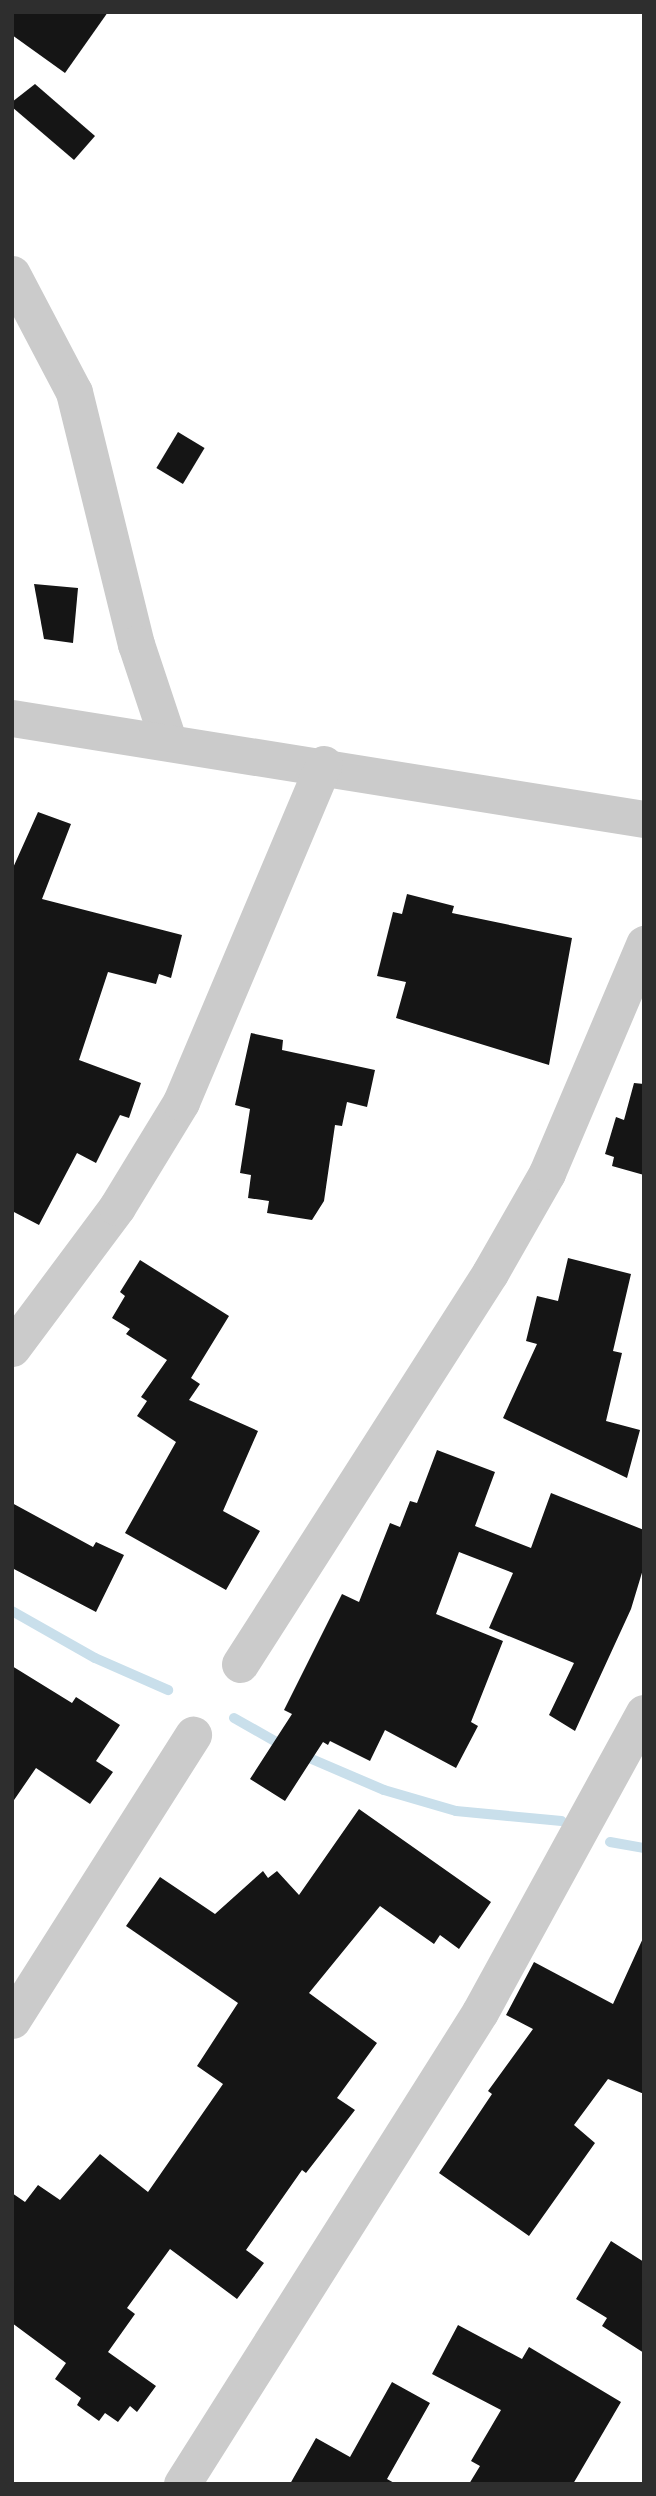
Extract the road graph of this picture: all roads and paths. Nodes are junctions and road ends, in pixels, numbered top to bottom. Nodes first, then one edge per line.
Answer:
1 (12, 274) edge
2 (12, 718) edge
3 (168, 740) junction
4 (324, 764) junction
5 (644, 819) edge
6 (644, 944) edge
7 (12, 1348) edge
8 (240, 1664) dead end
9 (644, 1713) edge
10 (193, 1735) dead end
11 (12, 2020) edge
12 (182, 2484) edge

1 - 3 street
2 - 3 street
3 - 4 street
4 - 5 street
4 - 7 street
6 - 8 street
9 - 12 street
10 - 11 street

